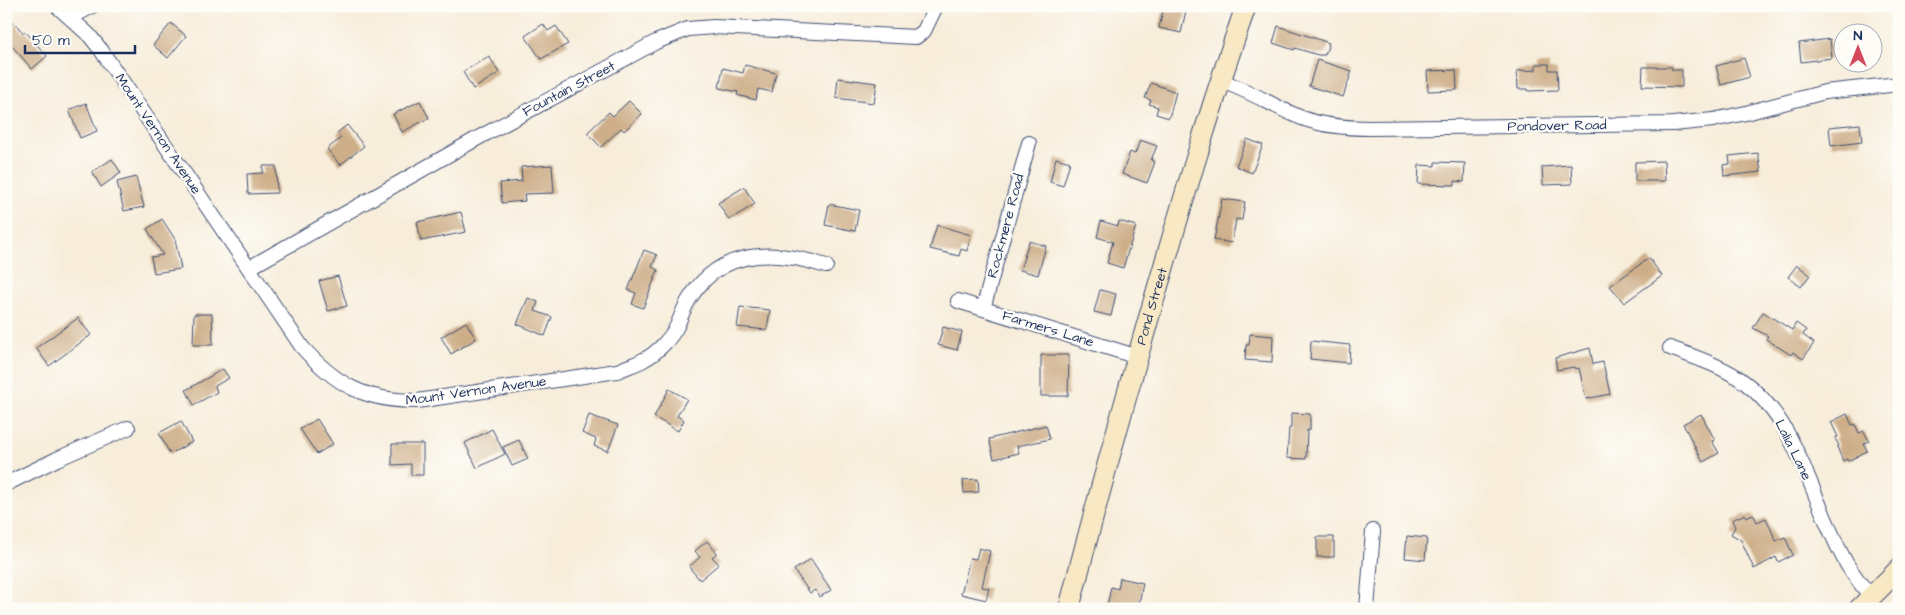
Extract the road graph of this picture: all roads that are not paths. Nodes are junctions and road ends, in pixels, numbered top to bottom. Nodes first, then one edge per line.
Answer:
1 (57, 6) edge
2 (92, 6) edge
3 (936, 6) edge
4 (1246, 6) edge
5 (70, 18) junction
6 (1221, 81) junction
7 (1899, 84) edge
8 (1029, 143) dead end
9 (826, 266) dead end
10 (249, 268) junction
11 (958, 301) dead end
12 (983, 309) junction
13 (1670, 348) dead end
14 (1138, 356) junction
15 (128, 428) dead end
16 (6, 484) edge
17 (1372, 531) dead end
18 (1899, 569) edge
19 (1865, 603) edge
20 (1069, 609) edge
21 (1367, 609) edge

1 - 5 street, Mount Vernon Avenue
2 - 5 street
3 - 10 street, Fountain Street
4 - 6 street, Pond Street
5 - 10 street, Mount Vernon Avenue
6 - 7 street, Pondover Road
6 - 14 street, Pond Street
8 - 12 street, Rockmere Road
9 - 10 street, Mount Vernon Avenue
11 - 12 street, Farmers Lane
12 - 14 street, Farmers Lane
13 - 19 street, Lalia Lane
14 - 20 street, Pond Street
15 - 16 street
17 - 21 street
18 - 19 street

